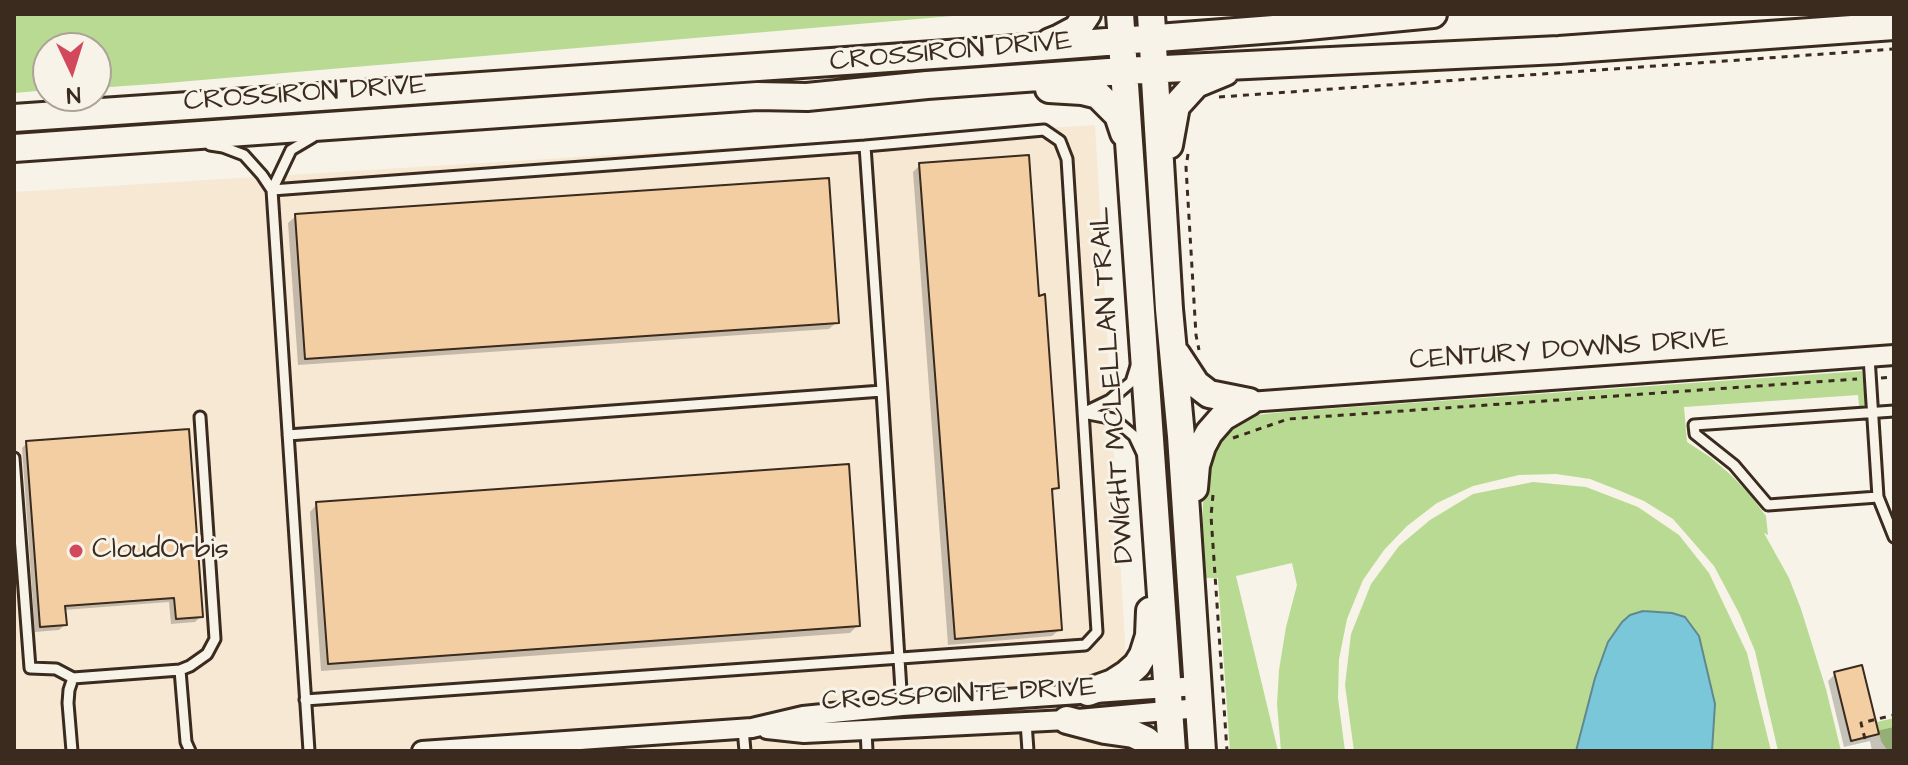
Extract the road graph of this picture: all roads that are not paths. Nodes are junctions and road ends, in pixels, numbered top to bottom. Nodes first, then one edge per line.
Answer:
1 (1087, 14) edge
2 (1120, 14) edge
3 (1314, 14) edge
4 (1433, 14) edge
5 (1877, 14) edge
6 (1379, 20) junction
7 (1151, 26) edge
8 (1894, 26) edge
9 (1763, 36) junction
10 (1121, 41) junction
11 (1035, 47) junction
12 (1246, 64) junction
13 (1154, 69) junction
14 (1123, 71) junction
15 (1007, 79) junction
16 (14, 118) edge
17 (350, 124) junction
18 (182, 136) junction
19 (865, 146) junction
20 (14, 148) edge
21 (1130, 153) junction
22 (1162, 188) junction
23 (272, 190) junction
24 (1143, 343) junction
25 (1173, 348) junction
26 (1894, 355) edge
27 (1869, 357) junction
28 (882, 391) junction
29 (1249, 402) junction
30 (1894, 411) edge
31 (1083, 413) junction
32 (1872, 413) junction
33 (200, 417) dead end
34 (288, 435) junction
35 (14, 458) edge
36 (1152, 477) junction
37 (1878, 497) junction
38 (1894, 537) edge
39 (1188, 546) junction
40 (1158, 552) junction
41 (899, 657) junction
42 (180, 670) junction
43 (73, 678) junction
44 (1088, 692) junction
45 (1198, 697) junction
46 (1168, 699) junction
47 (305, 700) junction
48 (902, 706) junction
49 (1067, 720) junction
50 (1026, 722) junction
51 (748, 728) junction
52 (866, 730) junction
53 (452, 750) edge
54 (72, 751) edge
55 (190, 751) edge
56 (309, 751) edge
57 (422, 751) edge
58 (745, 751) edge
59 (867, 751) edge
60 (1028, 751) edge
61 (1157, 751) edge
62 (1172, 751) edge
63 (1202, 751) edge

1 - 11 main road
2 - 10 main road, DWIGHT MCLELLAN TRAIL
3 - 6 main road
4 - 6 main road, CROSSIRON DRIVE
5 - 9 main road
6 - 7 main road, CROSSIRON DRIVE
7 - 10 main road, CROSSIRON DRIVE
7 - 13 main road
8 - 9 main road, CROSSIRON DRIVE
9 - 12 main road, CROSSIRON DRIVE
10 - 11 main road, CROSSIRON DRIVE
10 - 14 main road, DWIGHT MCLELLAN TRAIL
11 - 16 main road, CROSSIRON DRIVE
12 - 13 main road, CROSSIRON DRIVE
12 - 22 main road
13 - 14 main road, CROSSIRON DRIVE
13 - 22 main road
14 - 15 main road, CROSSIRON DRIVE
14 - 21 main road, DWIGHT MCLELLAN TRAIL
15 - 17 main road, CROSSIRON DRIVE
15 - 21 main road
17 - 18 main road, CROSSIRON DRIVE
17 - 23 lane
18 - 20 main road, CROSSIRON DRIVE
18 - 23 lane
19 - 23 lane
19 - 28 lane
19 - 31 lane
21 - 24 main road, DWIGHT MCLELLAN TRAIL
22 - 25 main road
23 - 34 lane
24 - 31 lane
24 - 36 main road, DWIGHT MCLELLAN TRAIL
25 - 29 main road
25 - 39 main road
26 - 27 street, CENTURY DOWNS DRIVE
27 - 29 street, CENTURY DOWNS DRIVE
27 - 32 lane
28 - 34 lane
28 - 41 lane
29 - 39 main road
30 - 32 lane
31 - 36 lane
31 - 41 lane
32 - 37 lane
32 - 37 lane
33 - 42 lane
34 - 47 lane
35 - 43 lane
36 - 40 main road, DWIGHT MCLELLAN TRAIL
37 - 38 lane
39 - 45 main road
40 - 44 main road
40 - 46 main road, DWIGHT MCLELLAN TRAIL
41 - 47 lane
41 - 48 lane
42 - 43 lane
42 - 55 lane
43 - 54 lane
44 - 46 street, CROSSPOINTE DRIVE
44 - 48 street, CROSSPOINTE DRIVE
45 - 46 street
45 - 63 main road
46 - 49 street, CROSSPOINTE DRIVE
46 - 62 main road, DWIGHT MCLELLAN TRAIL
47 - 56 lane
48 - 51 street, CROSSPOINTE DRIVE
49 - 50 street, CROSSPOINTE DRIVE
49 - 61 main road
50 - 52 street, CROSSPOINTE DRIVE
50 - 60 lane
51 - 52 street, CROSSPOINTE DRIVE
51 - 53 street, CROSSPOINTE DRIVE
51 - 58 lane
52 - 59 lane
53 - 57 street, CROSSPOINTE DRIVE

